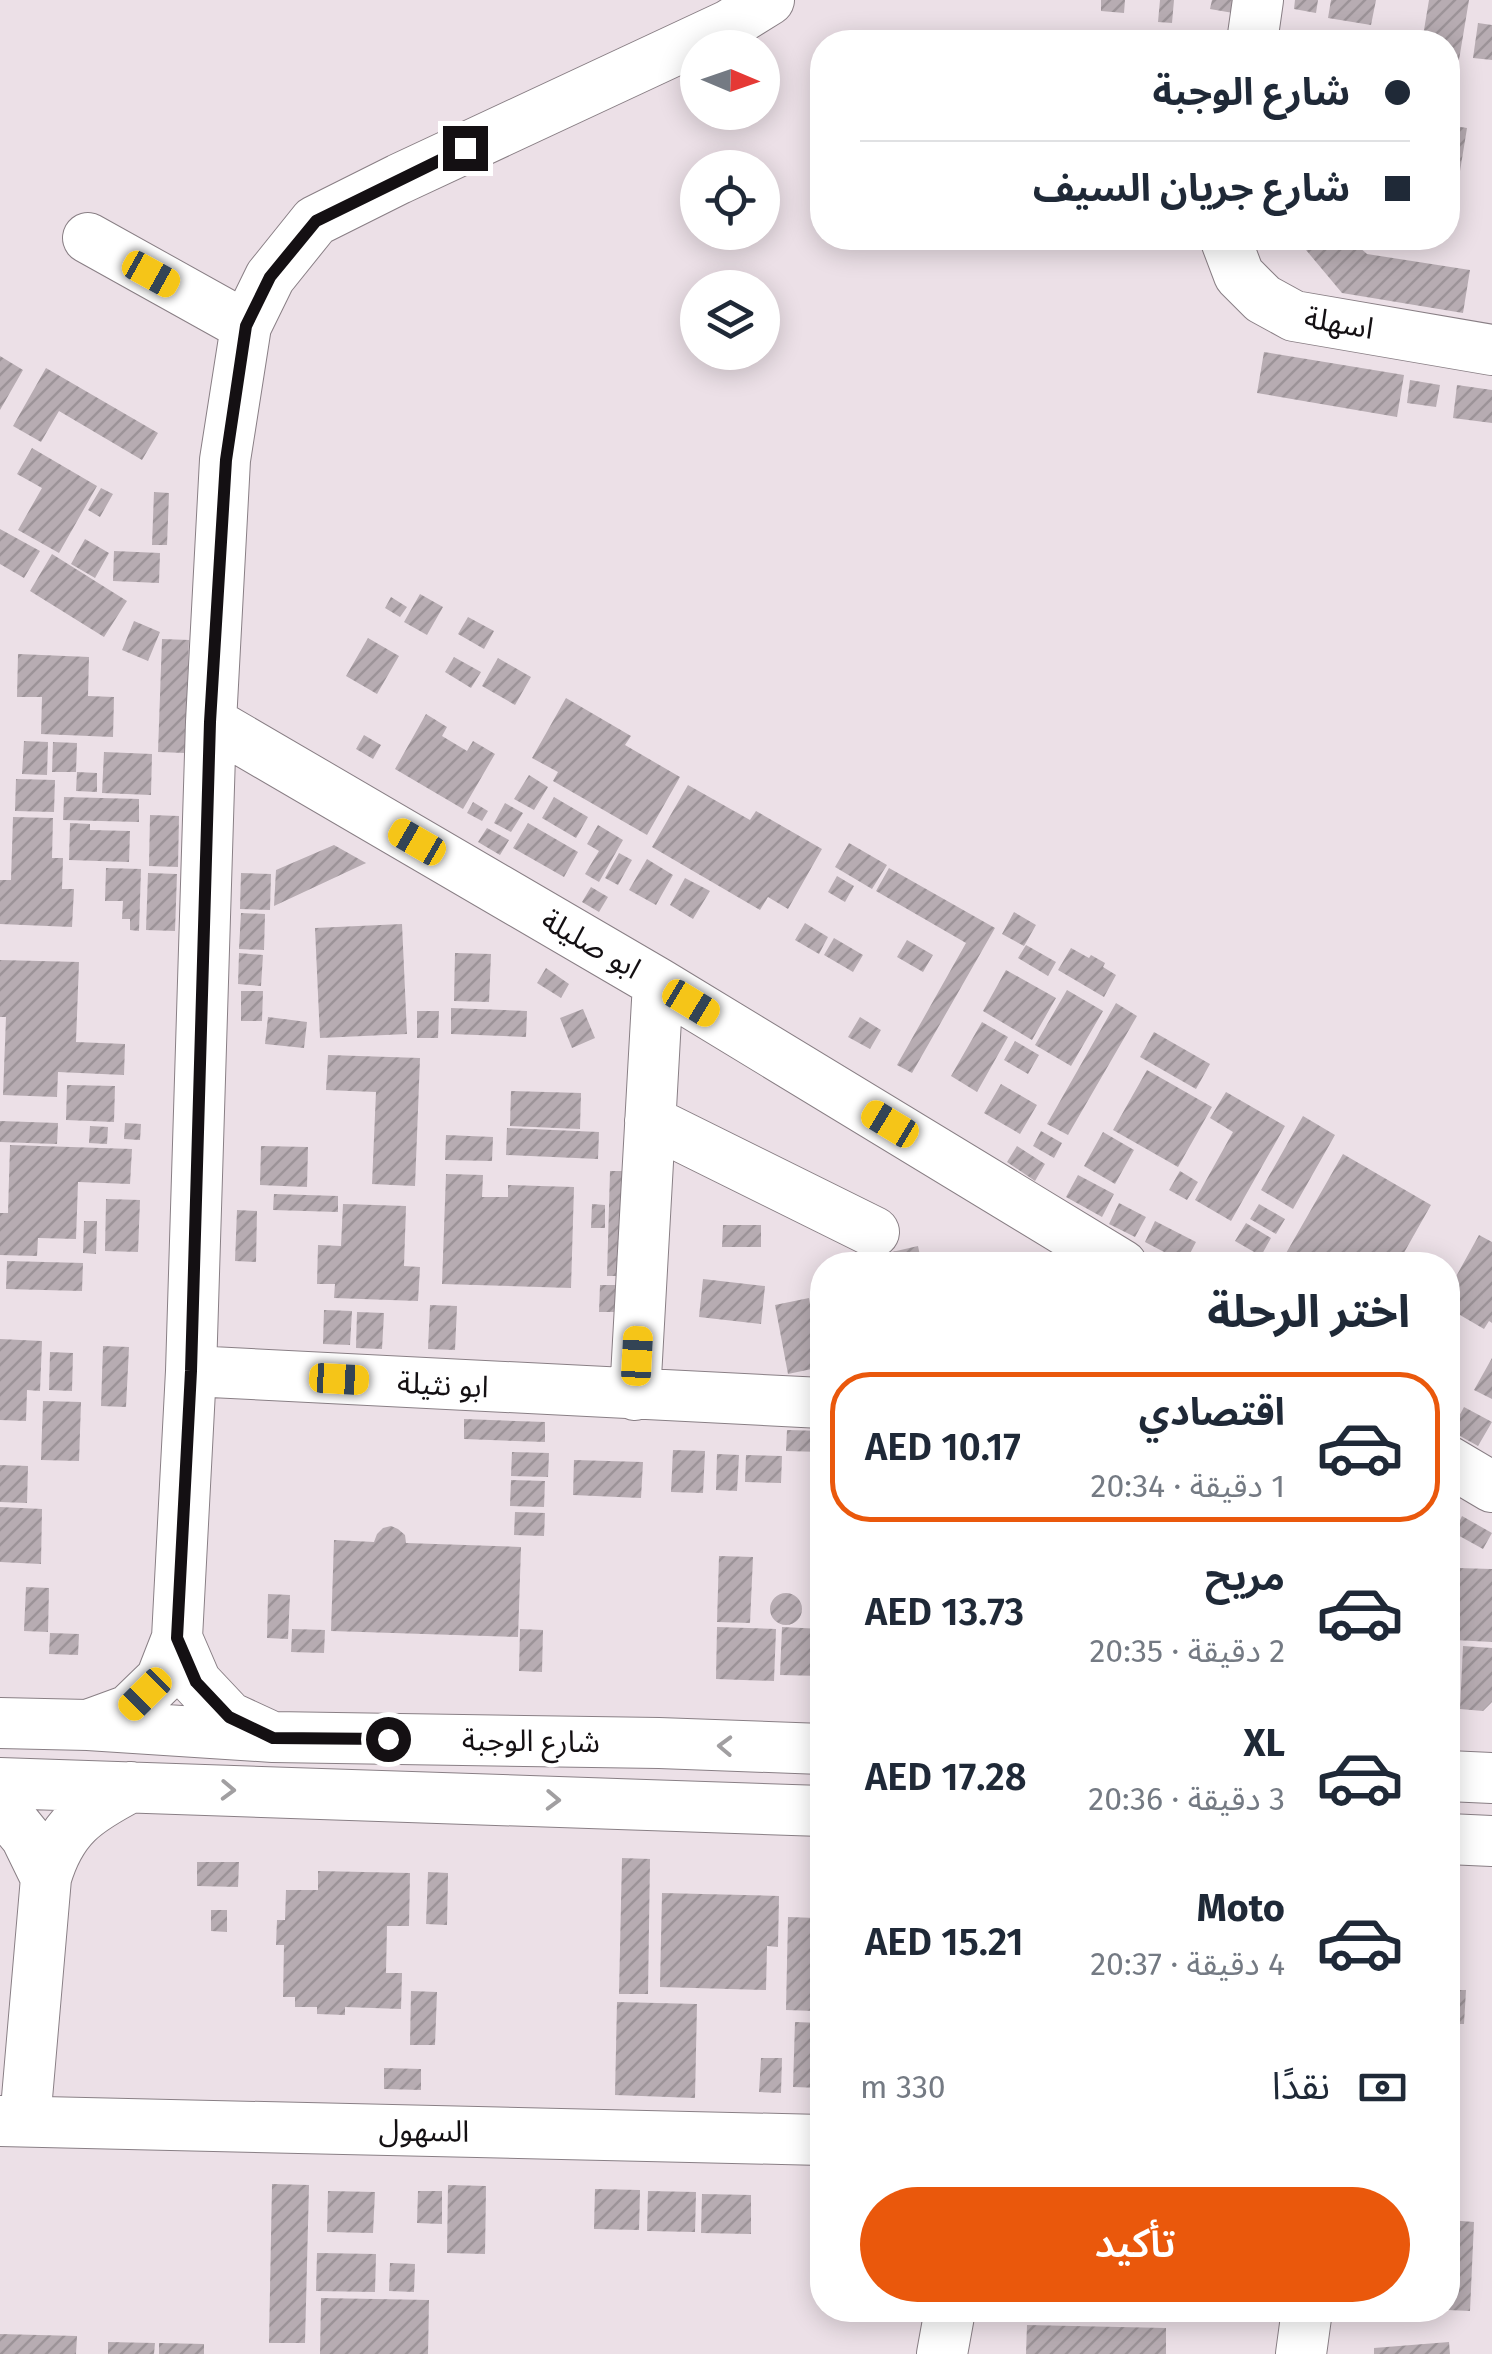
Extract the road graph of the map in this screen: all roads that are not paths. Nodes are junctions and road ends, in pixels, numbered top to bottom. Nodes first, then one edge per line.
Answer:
1 (769, 0) edge
2 (1258, 0) edge
3 (1254, 30) edge
4 (88, 238) dead end
5 (1230, 250) edge
6 (246, 326) junction
7 (1492, 350) edge
8 (210, 722) junction
9 (658, 983) junction
10 (650, 1121) junction
11 (874, 1232) dead end
12 (1101, 1252) edge
13 (191, 1371) junction
14 (635, 1396) junction
15 (810, 1403) edge
16 (1460, 1468) edge
17 (1492, 1488) edge
18 (177, 1638) junction
19 (0, 1723) edge
20 (88, 1725) junction
21 (273, 1738) junction
22 (810, 1749) edge
23 (1460, 1777) edge
24 (1492, 1778) edge
25 (0, 1782) edge
26 (131, 1787) junction
27 (0, 1805) edge
28 (810, 1811) edge
29 (1460, 1840) edge
30 (1492, 1841) edge
31 (46, 1878) junction
32 (12, 2121) edge
33 (810, 2140) edge
34 (948, 2322) edge
35 (1306, 2322) edge
36 (942, 2354) edge
37 (1302, 2354) edge

1 - 6 street
2 - 3 street
4 - 6 street
5 - 7 street, اسهلة
6 - 8 street
8 - 9 street, ابو صليلة
8 - 13 street
9 - 10 street
9 - 12 street, ابو صليلة
10 - 11 street
10 - 14 street
13 - 14 street, ابو نثيلة
13 - 18 street
14 - 15 street, ابو نثيلة
16 - 17 street
18 - 20 street
18 - 21 street
19 - 20 street, شارع الوجبة
20 - 21 street, شارع الوجبة
22 -> 21 street, شارع الوجبة
23 - 24 street
25 - 26 street, شارع الوجبة
26 -> 28 street, شارع الوجبة
26 - 31 street, السهول
27 - 31 street
29 - 30 street
31 - 32 street, السهول
32 - 33 street, السهول
34 - 36 street
35 - 37 street

